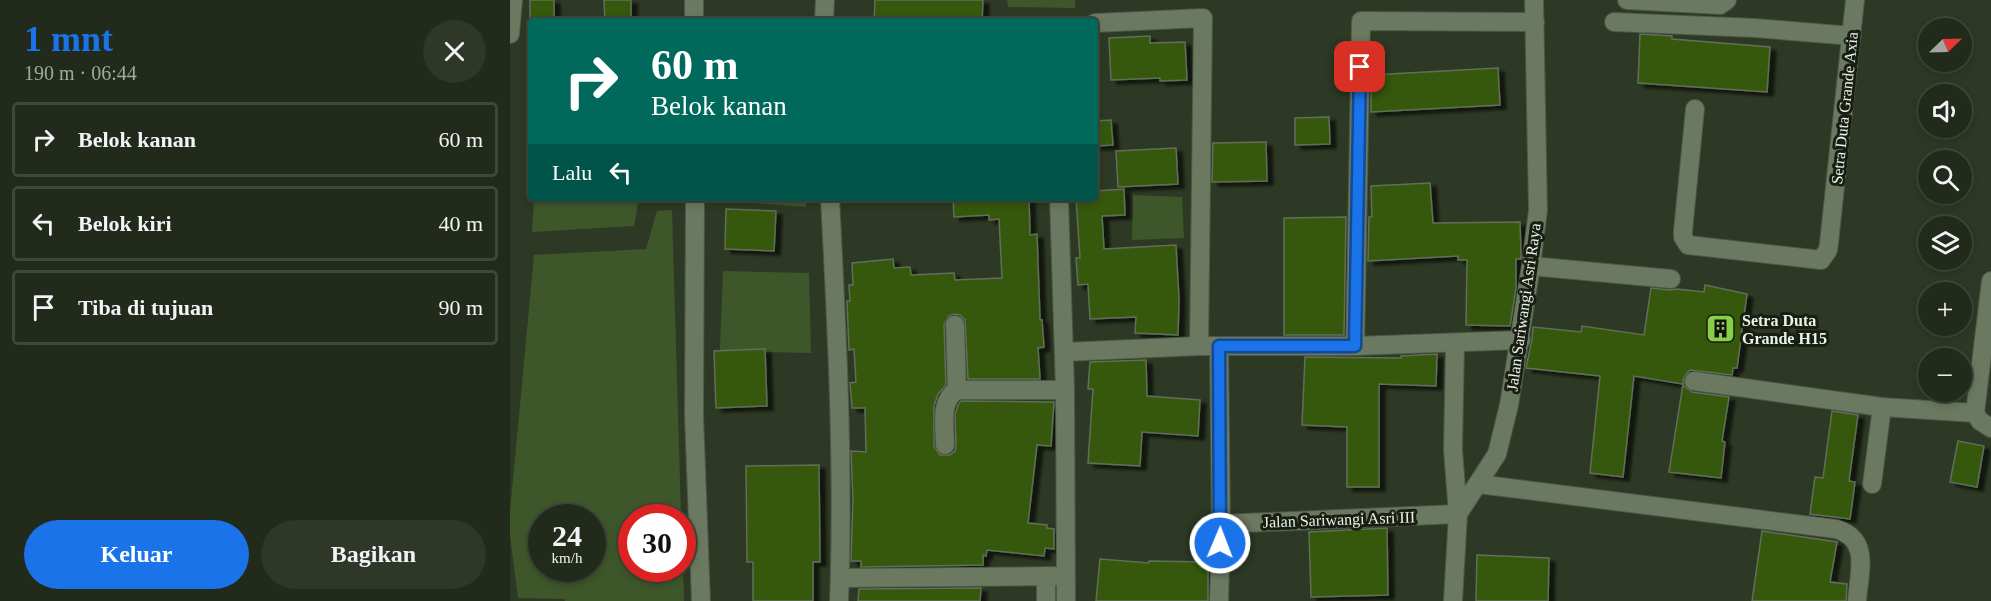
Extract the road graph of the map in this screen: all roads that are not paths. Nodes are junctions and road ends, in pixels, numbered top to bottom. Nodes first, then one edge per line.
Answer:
1 (513, 0) edge
2 (694, 0) edge
3 (825, 0) edge
4 (1534, 0) edge
5 (1627, 0) edge
6 (1727, 0) edge
7 (1855, 0) edge
8 (694, 18) edge
9 (824, 18) edge
10 (1535, 22) junction
11 (1614, 22) dead end
12 (1098, 23) edge
13 (510, 34) edge
14 (1852, 36) junction
15 (1695, 109) dead end
16 (695, 201) edge
17 (830, 201) edge
18 (1059, 201) edge
19 (1531, 266) junction
20 (1671, 279) dead end
21 (1991, 281) edge
22 (955, 325) dead end
23 (1521, 340) junction
24 (1455, 343) junction
25 (1199, 346) junction
26 (1219, 346) junction
27 (1355, 346) junction
28 (1064, 352) junction
29 (1694, 381) dead end
30 (957, 390) junction
31 (1065, 390) junction
32 (1882, 407) junction
33 (1975, 413) junction
34 (1991, 428) edge
35 (945, 445) dead end
36 (1478, 484) junction
37 (1872, 484) dead end
38 (1458, 514) junction
39 (1221, 524) junction
40 (1046, 576) junction
41 (1065, 576) junction
42 (840, 578) junction
43 (701, 601) edge
44 (839, 601) edge
45 (1046, 601) edge
46 (1066, 601) edge
47 (1219, 601) edge
48 (1453, 601) edge
49 (1857, 601) edge

1 - 13 street
2 - 8 street
3 - 9 street
4 - 10 street, Jalan Sariwangi Asri Raya
5 - 6 street
7 - 14 street, Setra Duta Grande Axia
10 - 19 street, Jalan Sariwangi Asri Raya
10 - 27 street
11 - 14 street
12 - 25 street
14 - 15 street, Setra Duta Grande Axia
16 - 43 street
17 - 42 street
18 - 28 street
19 - 20 street
19 - 23 street, Jalan Sariwangi Asri Raya
21 - 33 street
22 - 30 street
23 - 24 street
23 - 36 street, Jalan Sariwangi Asri Raya
24 - 27 street
24 - 38 street
25 - 26 street
25 - 28 street
26 - 27 street
26 - 39 street
28 - 31 street
29 - 32 street
30 - 31 street
30 - 35 street
31 - 41 street
32 - 33 street
32 - 37 street
33 - 34 street
36 - 38 street, Jalan Sariwangi Asri Raya
36 - 49 street
38 - 39 street, Jalan Sariwangi Asri III
38 - 48 street
39 - 47 street
40 - 41 street
40 - 42 street
40 - 45 street
41 - 46 street
42 - 44 street

